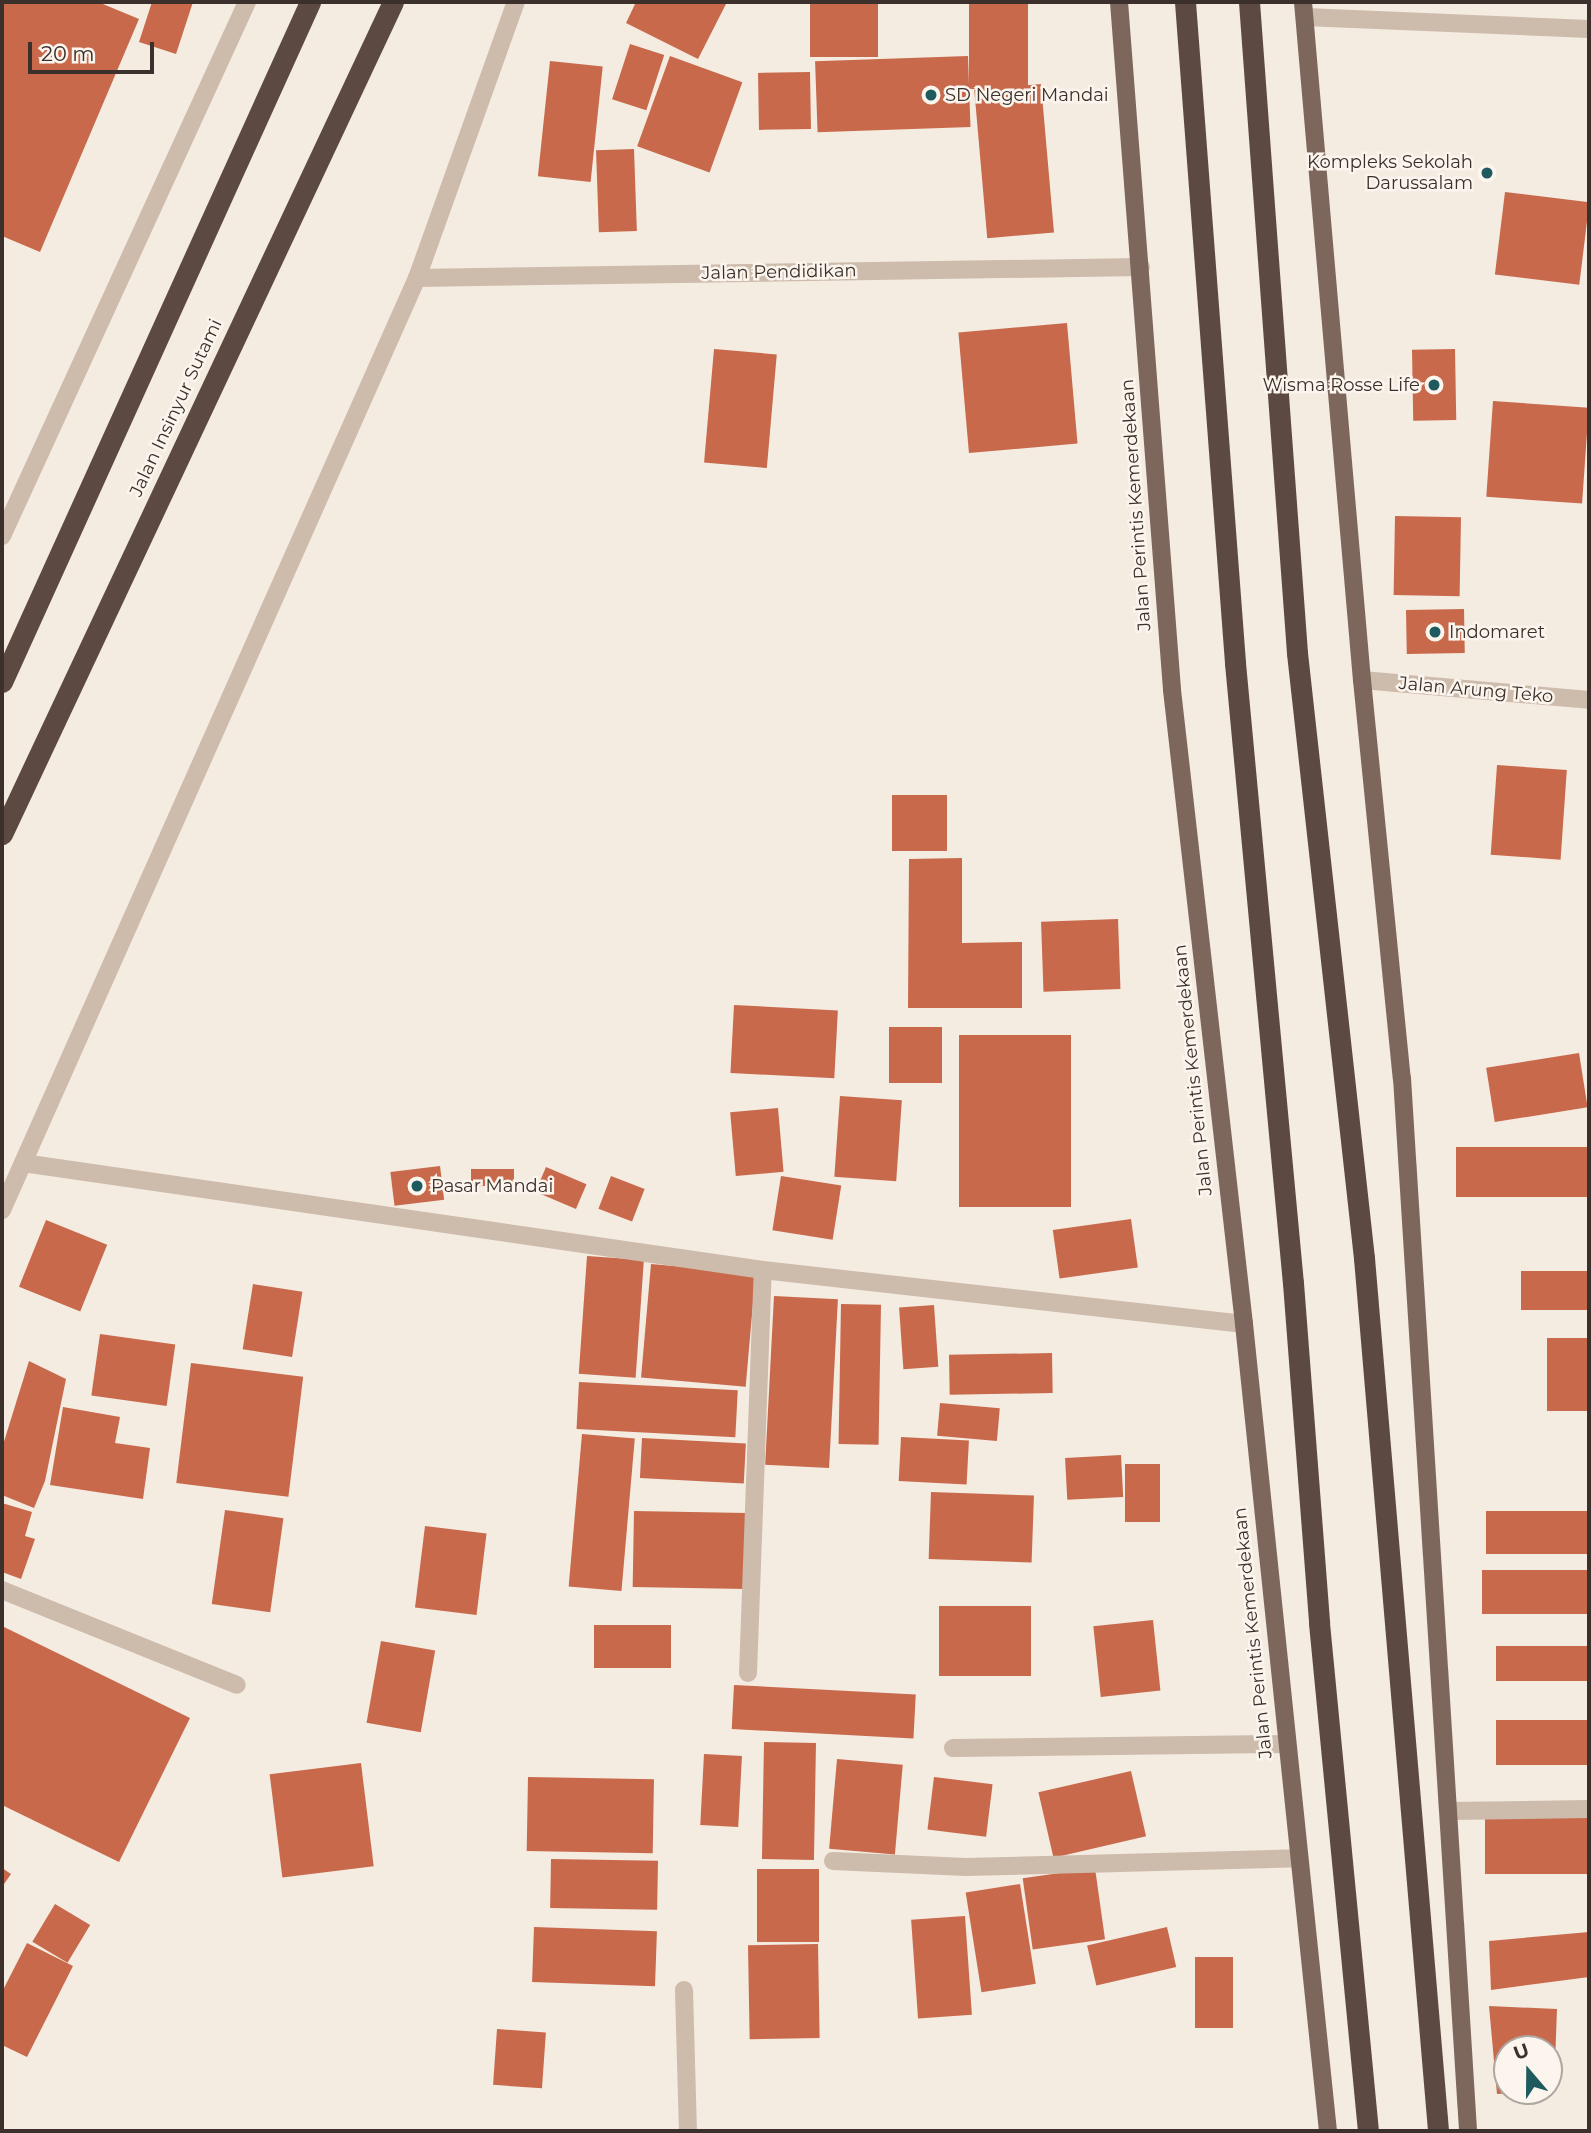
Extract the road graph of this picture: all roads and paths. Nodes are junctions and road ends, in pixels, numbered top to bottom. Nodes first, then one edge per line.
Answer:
1 (247, 2) edge
2 (310, 2) edge
3 (393, 2) edge
4 (516, 2) edge
5 (1119, 2) edge
6 (1185, 2) edge
7 (1249, 2) edge
8 (1304, 10) edge
9 (1589, 29) edge
10 (1141, 267) junction
11 (416, 278) junction
12 (2, 536) edge
13 (1362, 680) junction
14 (2, 682) edge
15 (1589, 700) edge
16 (2, 834) edge
17 (23, 1163) junction
18 (2, 1210) edge
19 (763, 1270) junction
20 (1244, 1324) junction
21 (2, 1590) edge
22 (748, 1673) dead end
23 (237, 1685) dead end
24 (1287, 1744) junction
25 (953, 1748) dead end
26 (1589, 1810) edge
27 (1449, 1811) junction
28 (1298, 1858) junction
29 (833, 1861) dead end
30 (684, 1990) dead end
31 (688, 2131) edge
32 (1328, 2131) edge
33 (1368, 2131) edge
34 (1438, 2131) edge
35 (1468, 2131) edge

1 - 12 street
2 - 14 highway
3 - 16 highway, Jalan Insinyur Sutami
4 - 11 street
5 - 10 main road, Jalan Perintis Kemerdekaan
6 - 33 highway
7 - 34 highway
8 - 9 street
8 - 13 main road
10 - 11 street, Jalan Pendidikan
10 - 20 main road, Jalan Perintis Kemerdekaan
11 - 17 street
13 - 15 street, Jalan Arung Teko
13 - 27 main road
17 - 18 street
17 - 19 street
19 - 20 street
19 - 22 street
20 - 24 main road, Jalan Perintis Kemerdekaan
21 - 23 street
24 - 25 street
24 - 28 main road, Jalan Perintis Kemerdekaan
26 - 27 street
27 - 35 main road
28 - 29 street
28 - 32 main road, Jalan Perintis Kemerdekaan
30 - 31 street

